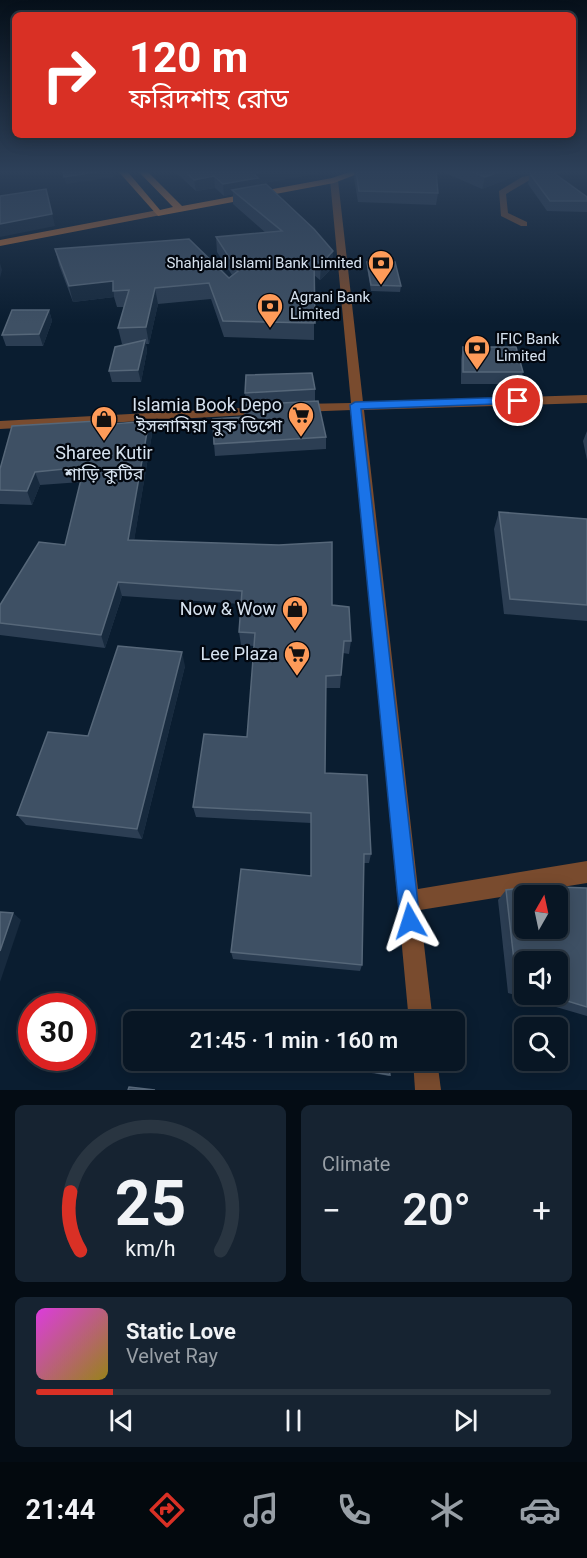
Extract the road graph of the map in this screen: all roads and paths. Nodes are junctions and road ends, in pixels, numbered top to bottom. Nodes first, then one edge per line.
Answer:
1 (111, 222) edge
2 (339, 222) edge
3 (520, 222) edge
4 (524, 224) dead end
5 (0, 243) edge
6 (587, 399) edge
7 (355, 405) junction
8 (0, 425) edge
9 (587, 872) edge
10 (408, 901) junction
11 (420, 1011) edge
12 (426, 1071) edge
13 (429, 1090) edge

1 - 5 main road
2 - 7 street
3 - 4 street
6 - 7 street
7 - 8 street
7 - 10 street
9 - 10 street
10 - 11 street
12 - 13 street

